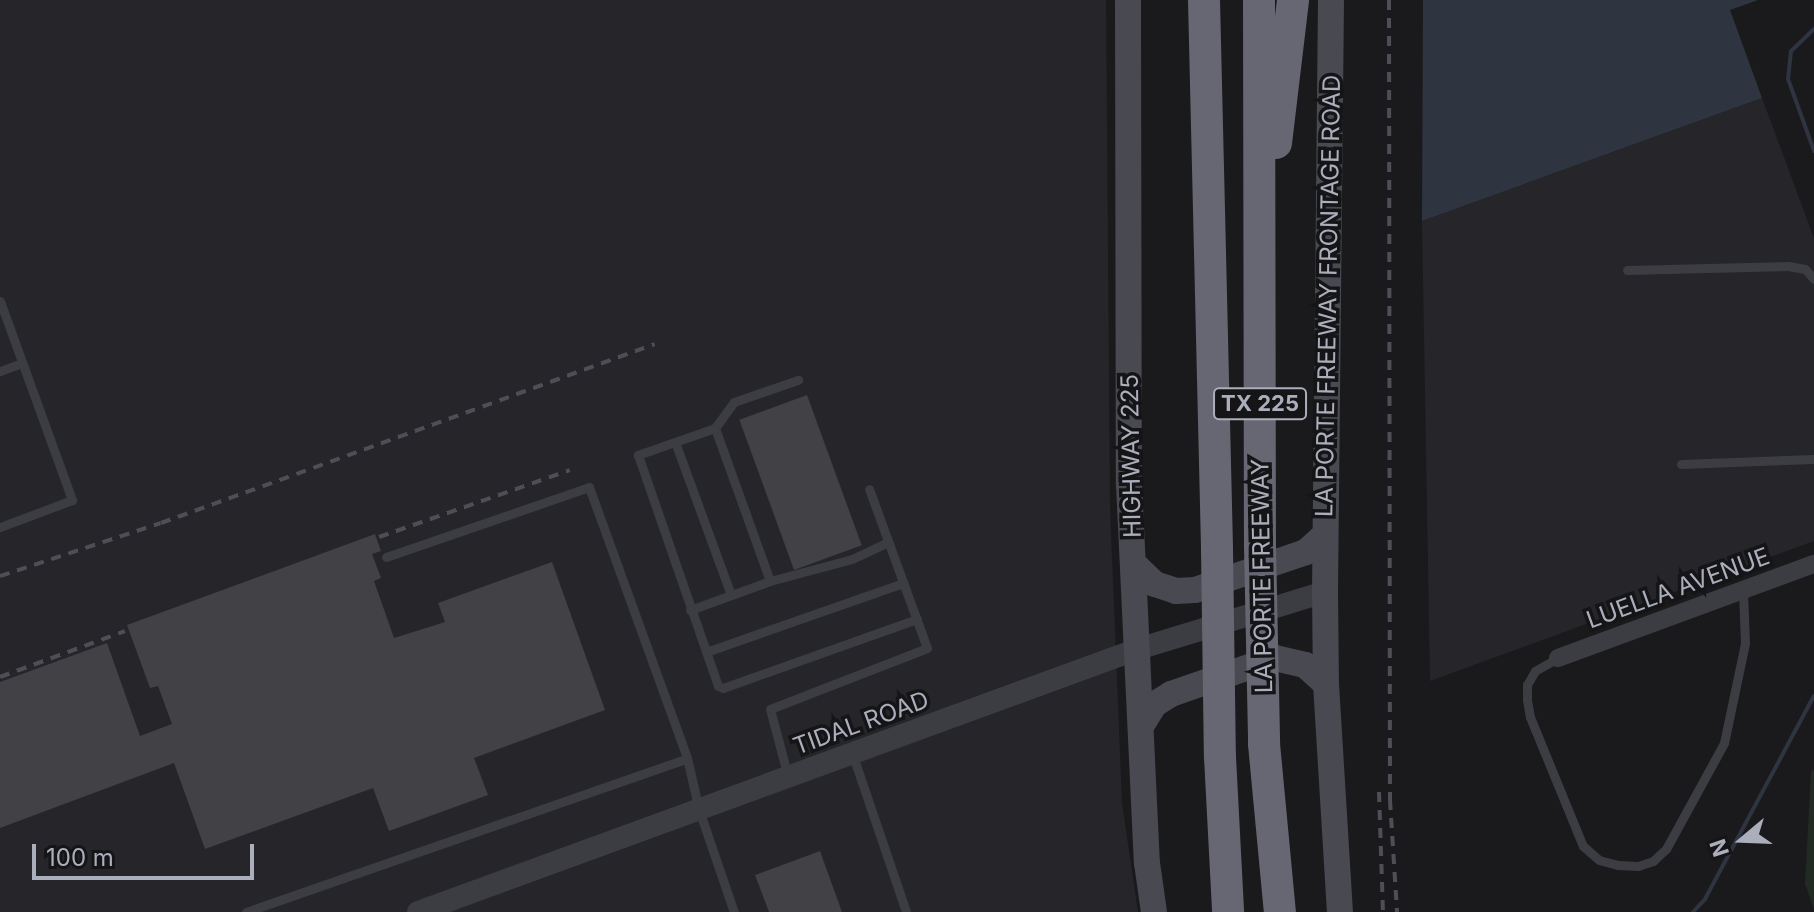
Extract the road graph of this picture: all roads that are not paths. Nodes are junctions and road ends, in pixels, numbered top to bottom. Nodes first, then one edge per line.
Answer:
1 (1128, 0) edge
2 (1188, 0) edge
3 (1204, 0) edge
4 (1259, 0) edge
5 (1293, 0) edge
6 (1331, 0) edge
7 (1261, 262) junction
8 (1627, 270) dead end
9 (1208, 278) junction
10 (1814, 279) edge
11 (0, 301) edge
12 (22, 363) junction
13 (0, 371) edge
14 (798, 380) dead end
15 (715, 428) junction
16 (675, 442) junction
17 (1814, 459) edge
18 (1681, 464) dead end
19 (869, 489) dead end
20 (0, 527) edge
21 (1325, 535) junction
22 (886, 543) junction
23 (386, 557) dead end
24 (1133, 563) junction
25 (1814, 564) edge
26 (770, 581) junction
27 (903, 583) junction
28 (1743, 590) junction
29 (1325, 592) junction
30 (731, 595) junction
31 (690, 610) junction
32 (917, 619) junction
33 (1138, 649) junction
34 (706, 652) junction
35 (1558, 658) joint
36 (1326, 684) junction
37 (1141, 726) junction
38 (852, 753) junction
39 (687, 758) junction
40 (788, 777) junction
41 (699, 810) junction
42 (246, 912) edge
43 (418, 912) edge
44 (734, 912) edge
45 (906, 912) edge
46 (1154, 912) edge
47 (1228, 912) edge
48 (1280, 912) edge
49 (1340, 912) edge

1 - 24 main road, HIGHWAY 225
2 - 9 highway
3 - 9 highway, LA PORTE FREEWAY / TX 225
4 - 7 highway, LA PORTE FREEWAY / TX 225
5 - 7 highway
6 - 21 main road, LA PORTE FREEWAY FRONTAGE ROAD
7 - 48 highway, LA PORTE FREEWAY / TX 225, bridge
8 - 10 lane
9 - 47 highway, LA PORTE FREEWAY / TX 225, bridge
11 - 12 lane
12 - 13 lane
12 - 20 lane
14 - 15 lane
15 - 16 lane
15 - 26 lane
16 - 30 lane
16 - 31 lane
17 - 18 lane
19 - 22 lane
21 - 24 main road
21 - 29 main road, LA PORTE FREEWAY FRONTAGE ROAD
22 - 26 lane
22 - 27 lane
23 - 39 lane
24 - 33 main road, HIGHWAY 225
25 - 28 street, LUELLA AVENUE
26 - 30 lane
27 - 32 lane
27 - 34 lane
28 - 35 street, LUELLA AVENUE
28 - 35 lane
29 - 33 street, TIDAL ROAD
29 - 36 main road
30 - 31 lane
31 - 34 lane
32 - 34 lane
32 - 40 lane
33 - 37 main road, HIGHWAY 225
33 - 38 street, TIDAL ROAD
36 - 37 main road
36 - 49 main road
37 - 46 main road, HIGHWAY 225
38 - 40 street, TIDAL ROAD
38 - 45 lane
39 - 41 lane
39 - 42 lane
40 - 41 street, TIDAL ROAD
41 - 43 street, TIDAL ROAD
41 - 44 lane

